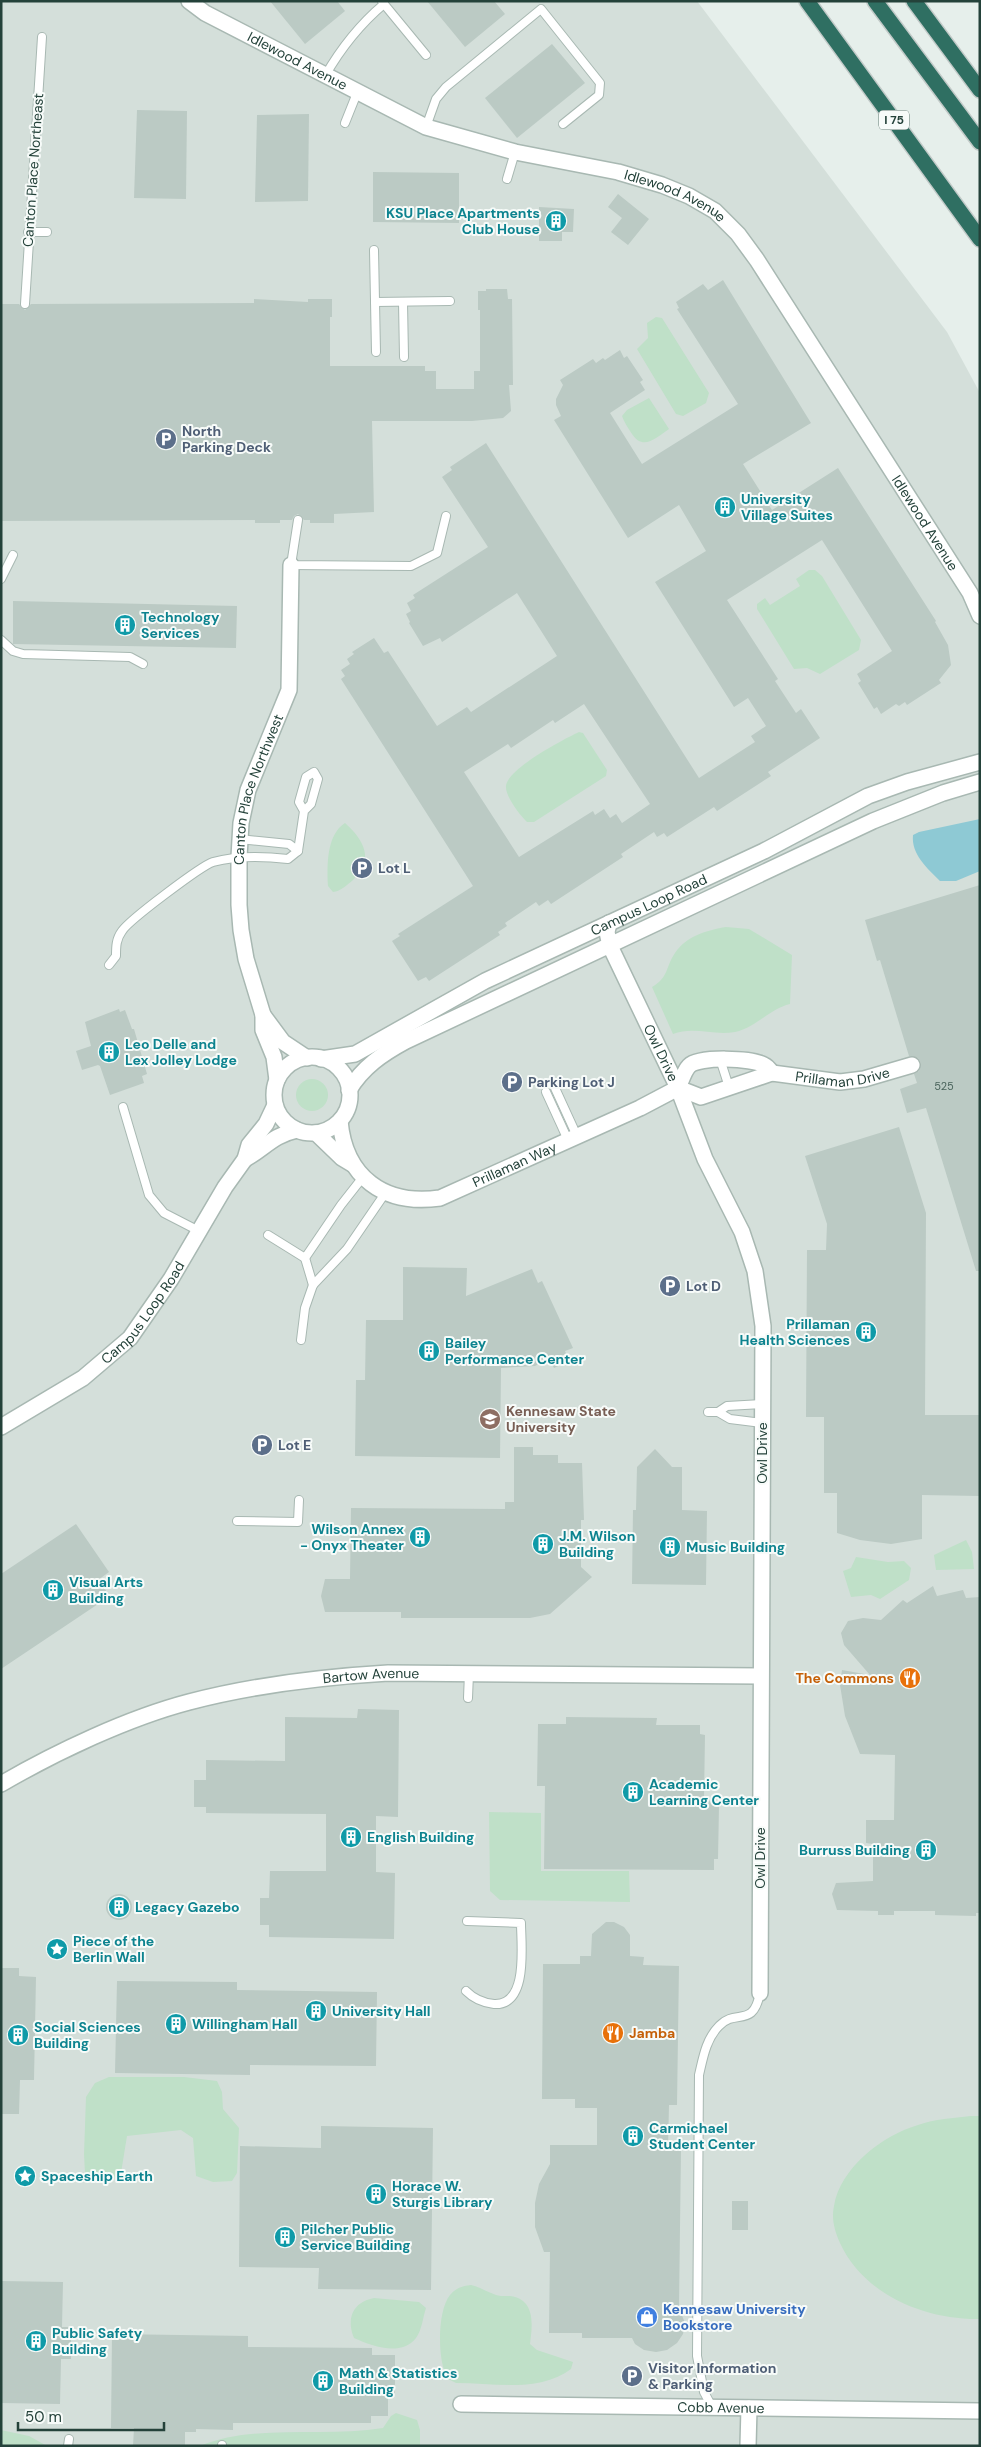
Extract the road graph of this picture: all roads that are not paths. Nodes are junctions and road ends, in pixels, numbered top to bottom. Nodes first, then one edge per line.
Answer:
1 (189, 1) edge
2 (535, 1) edge
3 (808, 1) edge
4 (876, 1) edge
5 (914, 1) edge
6 (383, 3) edge
7 (541, 8) junction
8 (42, 37) dead end
9 (426, 55) dead end
10 (325, 76) junction
11 (980, 90) edge
12 (357, 93) junction
13 (345, 123) dead end
14 (563, 124) dead end
15 (426, 127) junction
16 (980, 142) edge
17 (515, 152) junction
18 (507, 178) dead end
19 (28, 232) junction
20 (47, 232) dead end
21 (980, 239) edge
22 (374, 250) dead end
23 (450, 301) dead end
24 (375, 302) junction
25 (403, 302) junction
26 (24, 304) dead end
27 (376, 352) dead end
28 (404, 357) dead end
29 (446, 516) dead end
30 (298, 520) dead end
31 (14, 555) dead end
32 (291, 565) junction
33 (1, 579) edge
34 (980, 616) edge
35 (1, 640) edge
36 (143, 664) dead end
37 (980, 762) edge
38 (980, 782) edge
39 (304, 811) junction
40 (239, 839) junction
41 (298, 851) junction
42 (239, 857) junction
43 (609, 923) junction
44 (610, 946) junction
45 (109, 965) dead end
46 (263, 1015) junction
47 (314, 1058) junction
48 (720, 1059) junction
49 (912, 1065) dead end
50 (772, 1073) junction
51 (277, 1080) junction
52 (729, 1087) junction
53 (555, 1088) dead end
54 (678, 1088) junction
55 (349, 1090) junction
56 (546, 1092) dead end
57 (275, 1105) junction
58 (123, 1107) dead end
59 (340, 1120) junction
60 (297, 1130) junction
61 (316, 1133) junction
62 (572, 1138) junction
63 (245, 1159) junction
64 (352, 1164) junction
65 (363, 1177) junction
66 (386, 1192) junction
67 (199, 1231) junction
68 (268, 1235) dead end
69 (305, 1258) junction
70 (313, 1285) junction
71 (301, 1340) dead end
72 (762, 1404) junction
73 (708, 1412) dead end
74 (718, 1412) junction
75 (762, 1423) junction
76 (1, 1427) edge
77 (299, 1500) dead end
78 (237, 1521) dead end
79 (469, 1673) junction
80 (760, 1676) junction
81 (468, 1698) dead end
82 (1, 1784) edge
83 (467, 1922) dead end
84 (466, 1991) dead end
85 (760, 1993) joint
86 (461, 2404) dead end
87 (712, 2407) junction
88 (749, 2408) junction
89 (980, 2411) edge
90 (748, 2446) edge

1 - 10 street, Idlewood Avenue
2 - 7 lane
3 - 21 highway, I 75
4 - 16 highway
5 - 11 highway
6 - 9 lane
6 - 10 lane
7 - 14 lane
7 - 15 lane
8 - 19 lane, Canton Place Northeast
10 - 12 street, Idlewood Avenue
12 - 13 lane
12 - 15 street, Idlewood Avenue
15 - 17 street, Idlewood Avenue
17 - 18 lane
17 - 34 street, Idlewood Avenue
19 - 20 lane
19 - 26 lane, Canton Place Northeast
22 - 24 lane
23 - 25 lane
24 - 25 lane
24 - 27 lane
25 - 28 lane
29 - 32 lane
30 - 32 lane
31 - 33 lane
32 - 40 street, Canton Place Northwest
35 - 36 lane
37 - 43 street, Campus Loop Road
38 - 44 street, Campus Loop Road
39 - 39 lane
39 - 41 lane
40 - 41 lane
40 - 42 street, Canton Place Northwest
41 - 42 lane
42 - 45 lane
42 - 46 street, Canton Place Northwest
43 - 44 street
43 - 47 street, Campus Loop Road
44 - 54 street, Owl Drive
44 - 55 street, Campus Loop Road
46 - 47 street, Canton Place Northwest
46 - 51 street, Canton Place Northwest
47 - 51 street
47 - 55 street
48 - 50 street, Prillaman Drive
48 - 52 lane
48 - 54 street, Prillaman Drive
49 - 50 street, Prillaman Drive
50 - 52 street, Prillaman Drive
51 - 57 street
52 - 54 street, Prillaman Drive
53 - 62 lane
54 - 62 street, Prillaman Way
54 - 72 street, Owl Drive
55 - 59 street
56 - 62 lane
57 - 60 street
57 - 63 street, Campus Loop Road
58 - 67 lane
59 - 61 street
59 - 64 street, Prillaman Way
60 - 61 street
60 - 63 street, Campus Loop Road
61 - 64 street, Prillaman Way
62 - 66 street, Prillaman Way
63 - 67 street, Campus Loop Road
64 - 65 street, Prillaman Way
65 - 66 street, Prillaman Way
65 - 69 lane
66 - 70 lane
67 - 76 street, Campus Loop Road
68 - 69 lane
69 - 70 lane
70 - 71 lane
72 - 74 lane
72 - 75 street, Owl Drive
73 - 74 lane
74 - 75 lane
75 - 80 street, Owl Drive
77 - 78 lane
79 - 80 street, Bartow Avenue
79 - 81 lane
79 - 82 street, Bartow Avenue
80 - 85 street, Owl Drive
83 - 84 lane
85 - 87 lane
86 - 87 street, Cobb Avenue
87 - 88 street, Cobb Avenue
88 - 89 street, Cobb Avenue
88 - 90 street

